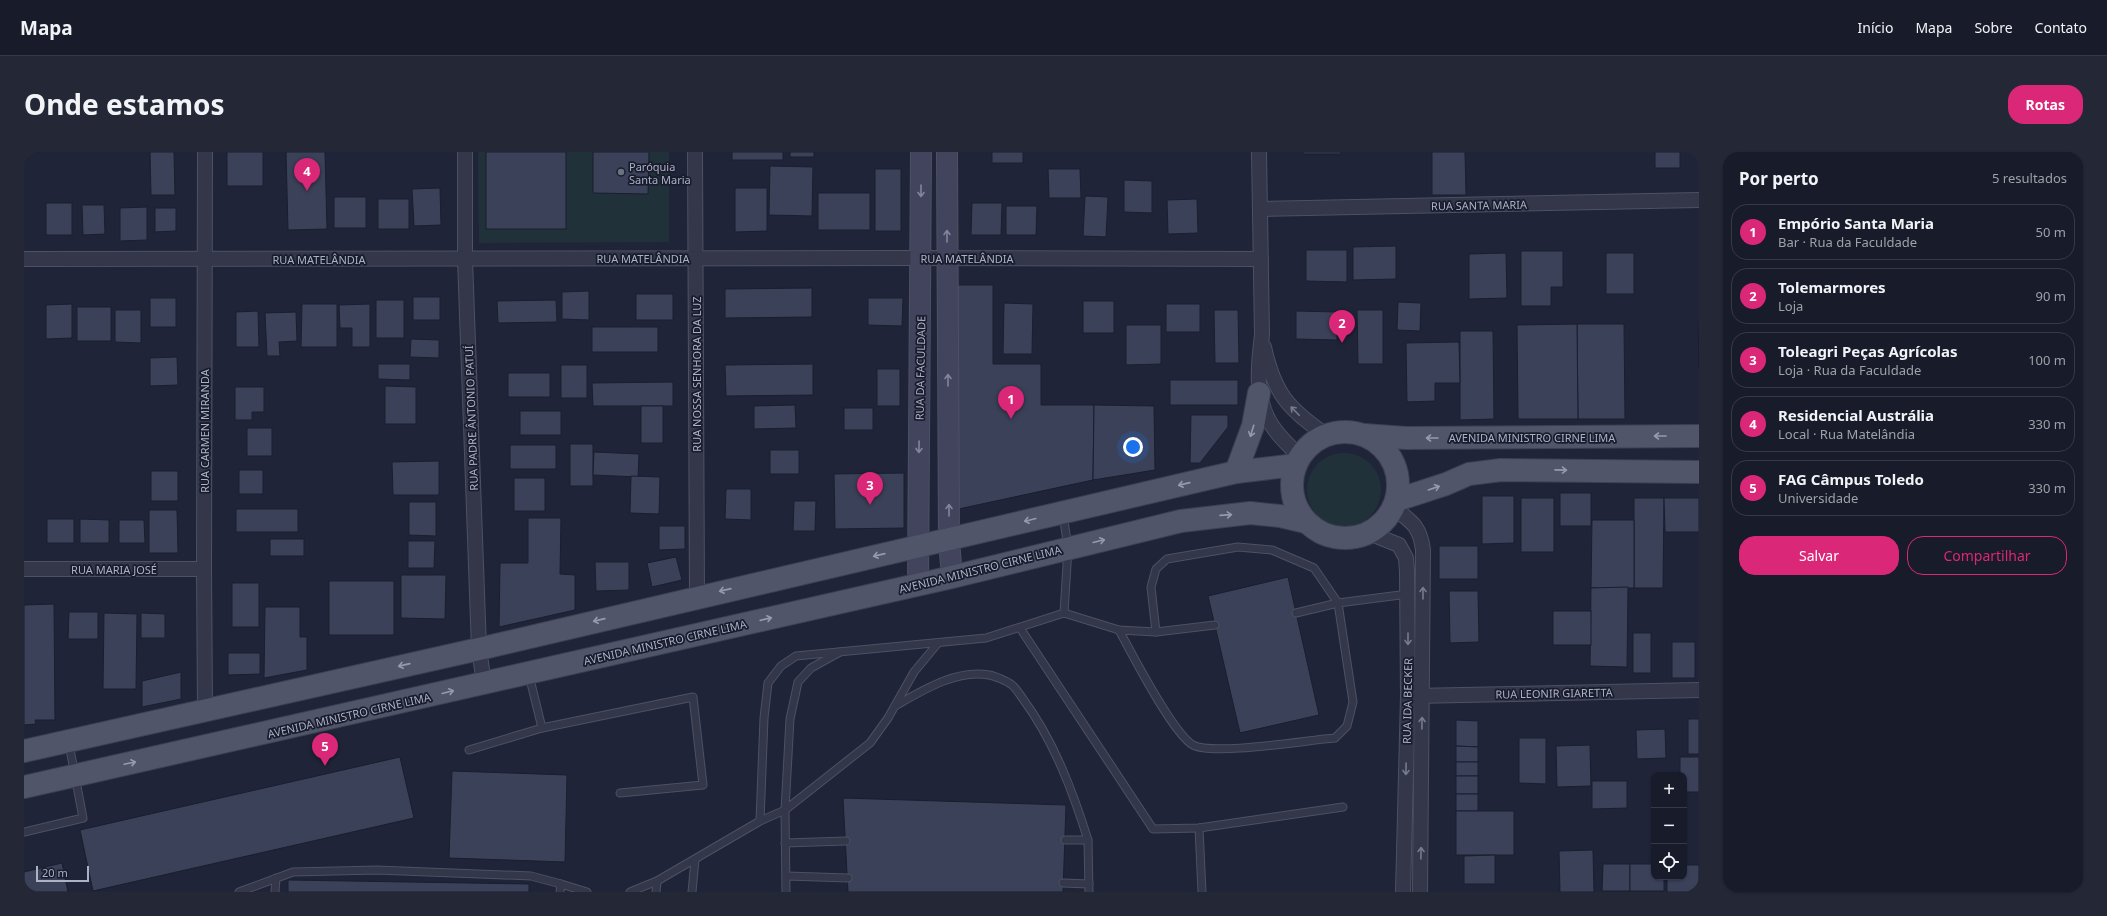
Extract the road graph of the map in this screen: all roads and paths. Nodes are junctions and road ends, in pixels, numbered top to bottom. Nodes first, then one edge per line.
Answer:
1 (205, 152) edge
2 (465, 152) edge
3 (695, 152) edge
4 (921, 152) edge
5 (947, 152) edge
6 (1259, 152) edge
7 (1699, 200) edge
8 (1260, 209) junction
9 (695, 258) junction
10 (921, 258) junction
11 (946, 258) junction
12 (24, 259) edge
13 (205, 259) junction
14 (465, 259) junction
15 (1261, 259) junction
16 (1262, 335) junction
17 (1259, 393) junction
18 (1326, 435) junction
19 (1364, 435) junction
20 (1699, 436) edge
21 (1298, 461) junction
22 (1236, 472) junction
23 (1699, 472) edge
24 (1396, 504) junction
25 (1063, 512) junction
26 (1306, 522) junction
27 (1369, 534) junction
28 (949, 540) junction
29 (918, 546) junction
30 (1068, 548) junction
31 (24, 569) edge
32 (204, 569) junction
33 (952, 577) junction
34 (918, 585) junction
35 (1408, 594) junction
36 (697, 597) junction
37 (1338, 603) junction
38 (1064, 613) junction
39 (1296, 613) dead end
40 (1215, 624) dead end
41 (1020, 628) junction
42 (1119, 630) junction
43 (1156, 632) junction
44 (938, 643) junction
45 (479, 648) junction
46 (843, 650) junction
47 (529, 673) junction
48 (484, 683) junction
49 (1699, 690) edge
50 (1422, 695) junction
51 (1408, 696) junction
52 (894, 706) junction
53 (205, 710) junction
54 (542, 728) junction
55 (104, 733) junction
56 (68, 741) junction
57 (469, 750) dead end
58 (24, 751) edge
59 (110, 768) junction
60 (74, 776) junction
61 (24, 787) edge
62 (620, 793) dead end
63 (1342, 807) dead end
64 (785, 810) junction
65 (760, 821) junction
66 (1199, 828) junction
67 (24, 832) edge
68 (1064, 840) dead end
69 (1088, 840) junction
70 (846, 841) dead end
71 (785, 843) junction
72 (695, 860) junction
73 (787, 876) junction
74 (276, 878) junction
75 (848, 878) dead end
76 (657, 881) junction
77 (1063, 883) dead end
78 (1089, 884) junction
79 (560, 888) edge
80 (239, 892) edge
81 (275, 892) edge
82 (587, 892) edge
83 (630, 892) edge
84 (656, 892) edge
85 (692, 892) edge
86 (786, 892) edge
87 (1089, 892) edge
88 (1202, 892) edge
89 (1404, 892) edge
90 (1420, 892) edge

1 - 13 street, RUA CARMEN MIRANDA
2 - 14 street, RUA PADRE ÂNTONIO PATUÍ
3 - 9 street, RUA NOSSA SENHORA DA LUZ
4 -> 10 street, RUA DA FACULDADE
11 -> 5 street
6 - 8 street
7 - 8 street, RUA SANTA MARIA
8 - 15 street
9 - 10 street, RUA MATELÂNDIA
9 - 14 street, RUA MATELÂNDIA
9 - 36 street, RUA NOSSA SENHORA DA LUZ
10 - 11 street, RUA MATELÂNDIA
10 -> 29 street, RUA DA FACULDADE
11 - 15 street, RUA MATELÂNDIA
28 -> 11 street
12 - 13 street, RUA MATELÂNDIA
13 - 14 street, RUA MATELÂNDIA
13 - 32 street, RUA CARMEN MIRANDA
14 - 45 street, RUA PADRE ÂNTONIO PATUÍ
15 - 16 street
16 - 17 street
18 -> 16 street
17 - 21 street
17 -> 22 main road
18 - 19 main road
18 - 21 main road
20 -> 19 main road, AVENIDA MINISTRO CIRNE LIMA
19 - 24 main road
21 - 22 main road
21 - 26 main road
22 -> 25 main road
24 -> 23 main road
24 - 27 main road
50 -> 24 street
25 -> 28 main road
25 - 30 lane
26 - 27 main road
30 -> 26 main road, AVENIDA MINISTRO CIRNE LIMA
27 - 35 street, RUA IDA BECKER
28 - 29 main road
28 - 33 street
29 - 34 street, RUA DA FACULDADE
29 -> 36 main road
30 - 33 main road, AVENIDA MINISTRO CIRNE LIMA
30 - 38 lane
31 - 32 street, RUA MARIA JOSÉ
32 - 53 street, RUA CARMEN MIRANDA
33 - 34 main road, AVENIDA MINISTRO CIRNE LIMA
47 -> 34 main road, AVENIDA MINISTRO CIRNE LIMA
35 - 37 lane
35 -> 51 street, RUA IDA BECKER
36 -> 45 main road
37 - 39 lane
37 - 42 lane
37 - 43 lane
38 - 41 lane
38 - 42 lane
40 - 43 lane
41 - 44 lane
41 - 66 lane
42 - 43 lane
44 - 46 lane
44 - 52 lane
45 - 48 street, RUA PADRE ÂNTONIO PATUÍ
45 -> 53 main road
46 - 64 lane
46 - 65 lane
47 - 48 main road, AVENIDA MINISTRO CIRNE LIMA
47 - 54 lane
59 -> 48 main road, AVENIDA MINISTRO CIRNE LIMA
49 - 50 street, RUA LEONIR GIARETTA
50 - 51 street, RUA LEONIR GIARETTA
90 -> 50 street
51 -> 89 street, RUA IDA BECKER
52 - 64 lane
52 - 69 lane
53 - 55 main road
54 - 57 lane
54 - 62 lane
55 - 56 main road
55 - 59 main road
56 - 58 main road
56 - 60 lane
59 - 60 main road, AVENIDA MINISTRO CIRNE LIMA
60 - 61 main road, AVENIDA MINISTRO CIRNE LIMA
60 - 67 lane
63 - 66 lane
64 - 65 lane
64 - 71 lane
65 - 72 lane
66 - 88 lane
68 - 69 lane
69 - 78 lane
70 - 71 lane
71 - 73 lane
72 - 76 lane
72 - 85 lane
73 - 75 lane
73 - 86 lane
74 - 79 lane
74 - 80 lane
74 - 81 lane
76 - 83 lane
76 - 84 lane
77 - 78 lane
78 - 87 lane
79 - 82 lane

